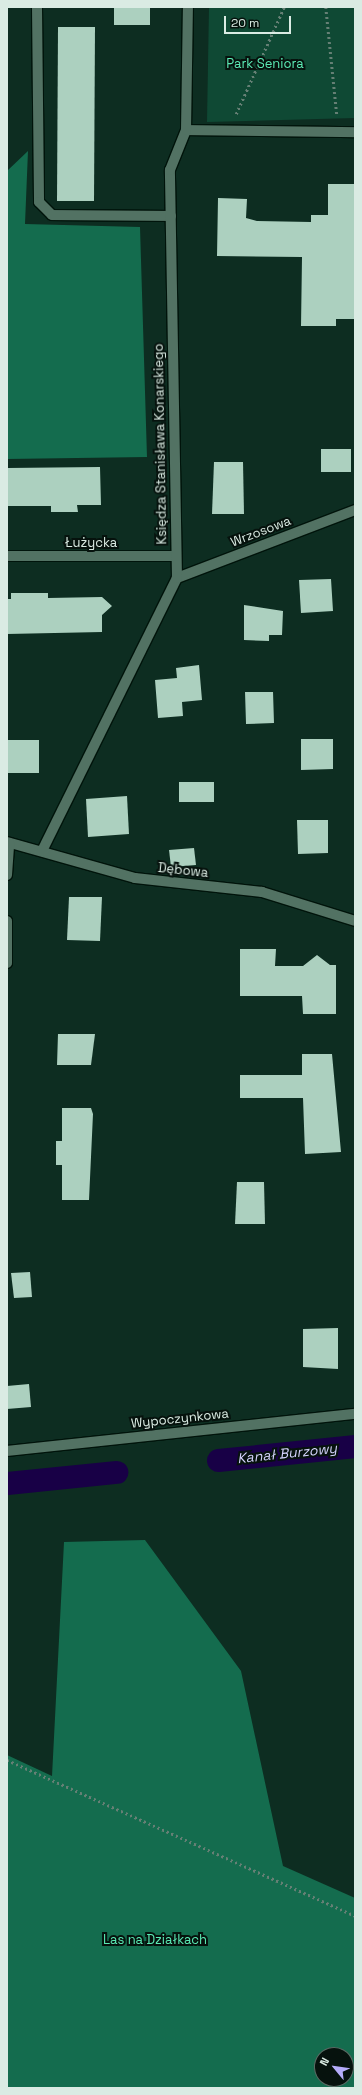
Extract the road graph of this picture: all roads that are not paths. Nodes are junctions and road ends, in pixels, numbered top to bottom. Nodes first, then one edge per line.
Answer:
1 (37, 7) edge
2 (188, 7) edge
3 (186, 130) junction
4 (355, 132) edge
5 (171, 216) junction
6 (355, 510) edge
7 (7, 556) edge
8 (175, 556) junction
9 (177, 578) junction
10 (8, 842) edge
11 (42, 851) junction
12 (7, 876) edge
13 (7, 921) edge
14 (355, 921) edge
15 (7, 952) edge
16 (7, 963) edge
17 (355, 1414) edge
18 (7, 1451) edge

1 - 5 street
2 - 3 street, Księdza Stanisława Konarskiego
3 - 4 street
3 - 5 street, Księdza Stanisława Konarskiego
5 - 8 street, Księdza Stanisława Konarskiego
6 - 9 street, Wrzosowa
7 - 8 street, Łużycka
8 - 9 street, Księdza Stanisława Konarskiego
9 - 11 street
10 - 11 street, Dębowa
10 - 12 street
11 - 14 street, Dębowa
13 - 15 street
15 - 16 street
17 - 18 street, Wypoczynkowa

